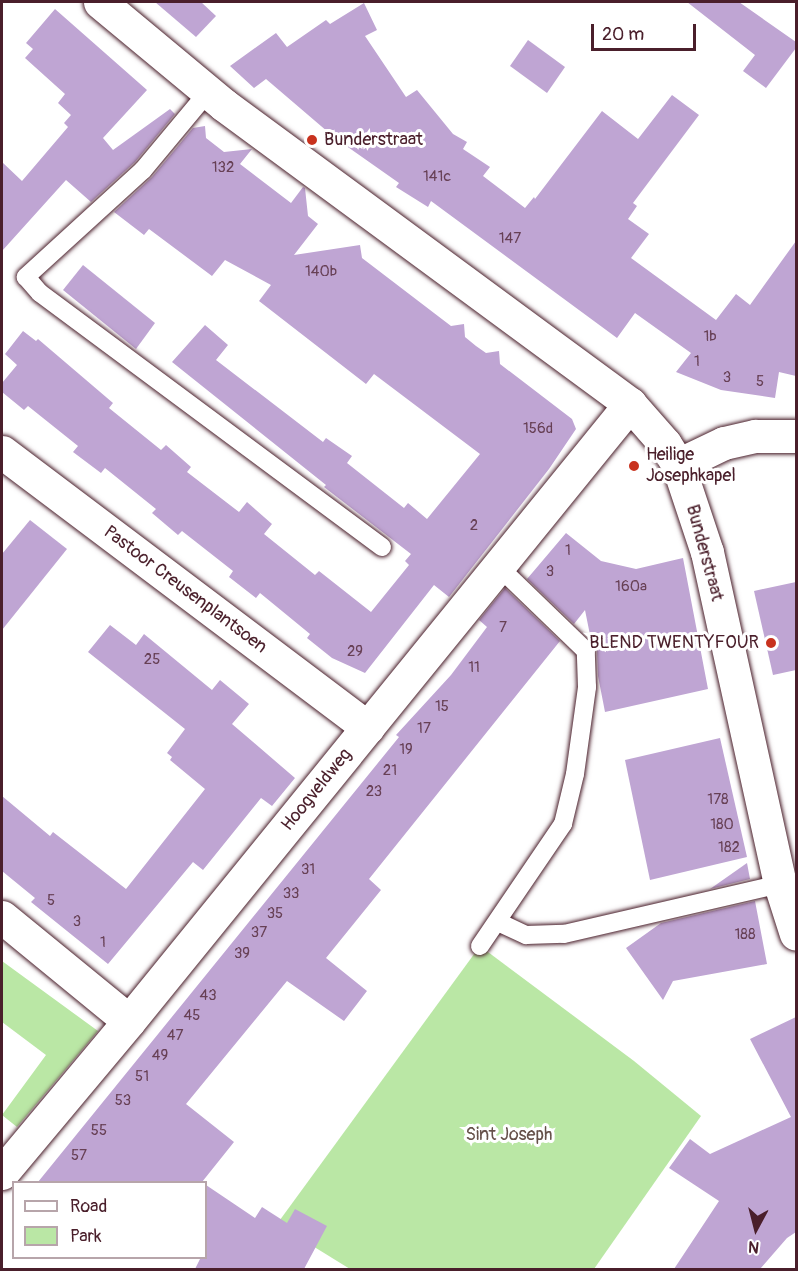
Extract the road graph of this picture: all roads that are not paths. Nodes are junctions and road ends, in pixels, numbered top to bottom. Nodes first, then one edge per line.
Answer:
1 (107, 4) edge
2 (208, 92) junction
3 (630, 404) junction
4 (796, 436) edge
5 (2, 453) edge
6 (678, 465) junction
7 (382, 547) dead end
8 (498, 566) junction
9 (368, 728) junction
10 (780, 884) junction
11 (2, 917) edge
12 (498, 922) junction
13 (796, 934) edge
14 (480, 946) dead end
15 (129, 1021) junction
16 (2, 1173) edge

1 - 2 street, Bunderstraat
2 - 3 street, Bunderstraat
2 - 7 lane
3 - 6 street, Bunderstraat
3 - 8 street, Hoogveldweg
4 - 6 street
5 - 9 street, Pastoor Creusenplantsoen
6 - 10 street, Bunderstraat
8 - 9 street, Hoogveldweg
8 - 12 lane
9 - 15 street, Hoogveldweg
10 - 12 lane
10 - 13 street, Bunderstraat
11 - 15 street
12 - 14 lane
15 - 16 street, Hoogveldweg

